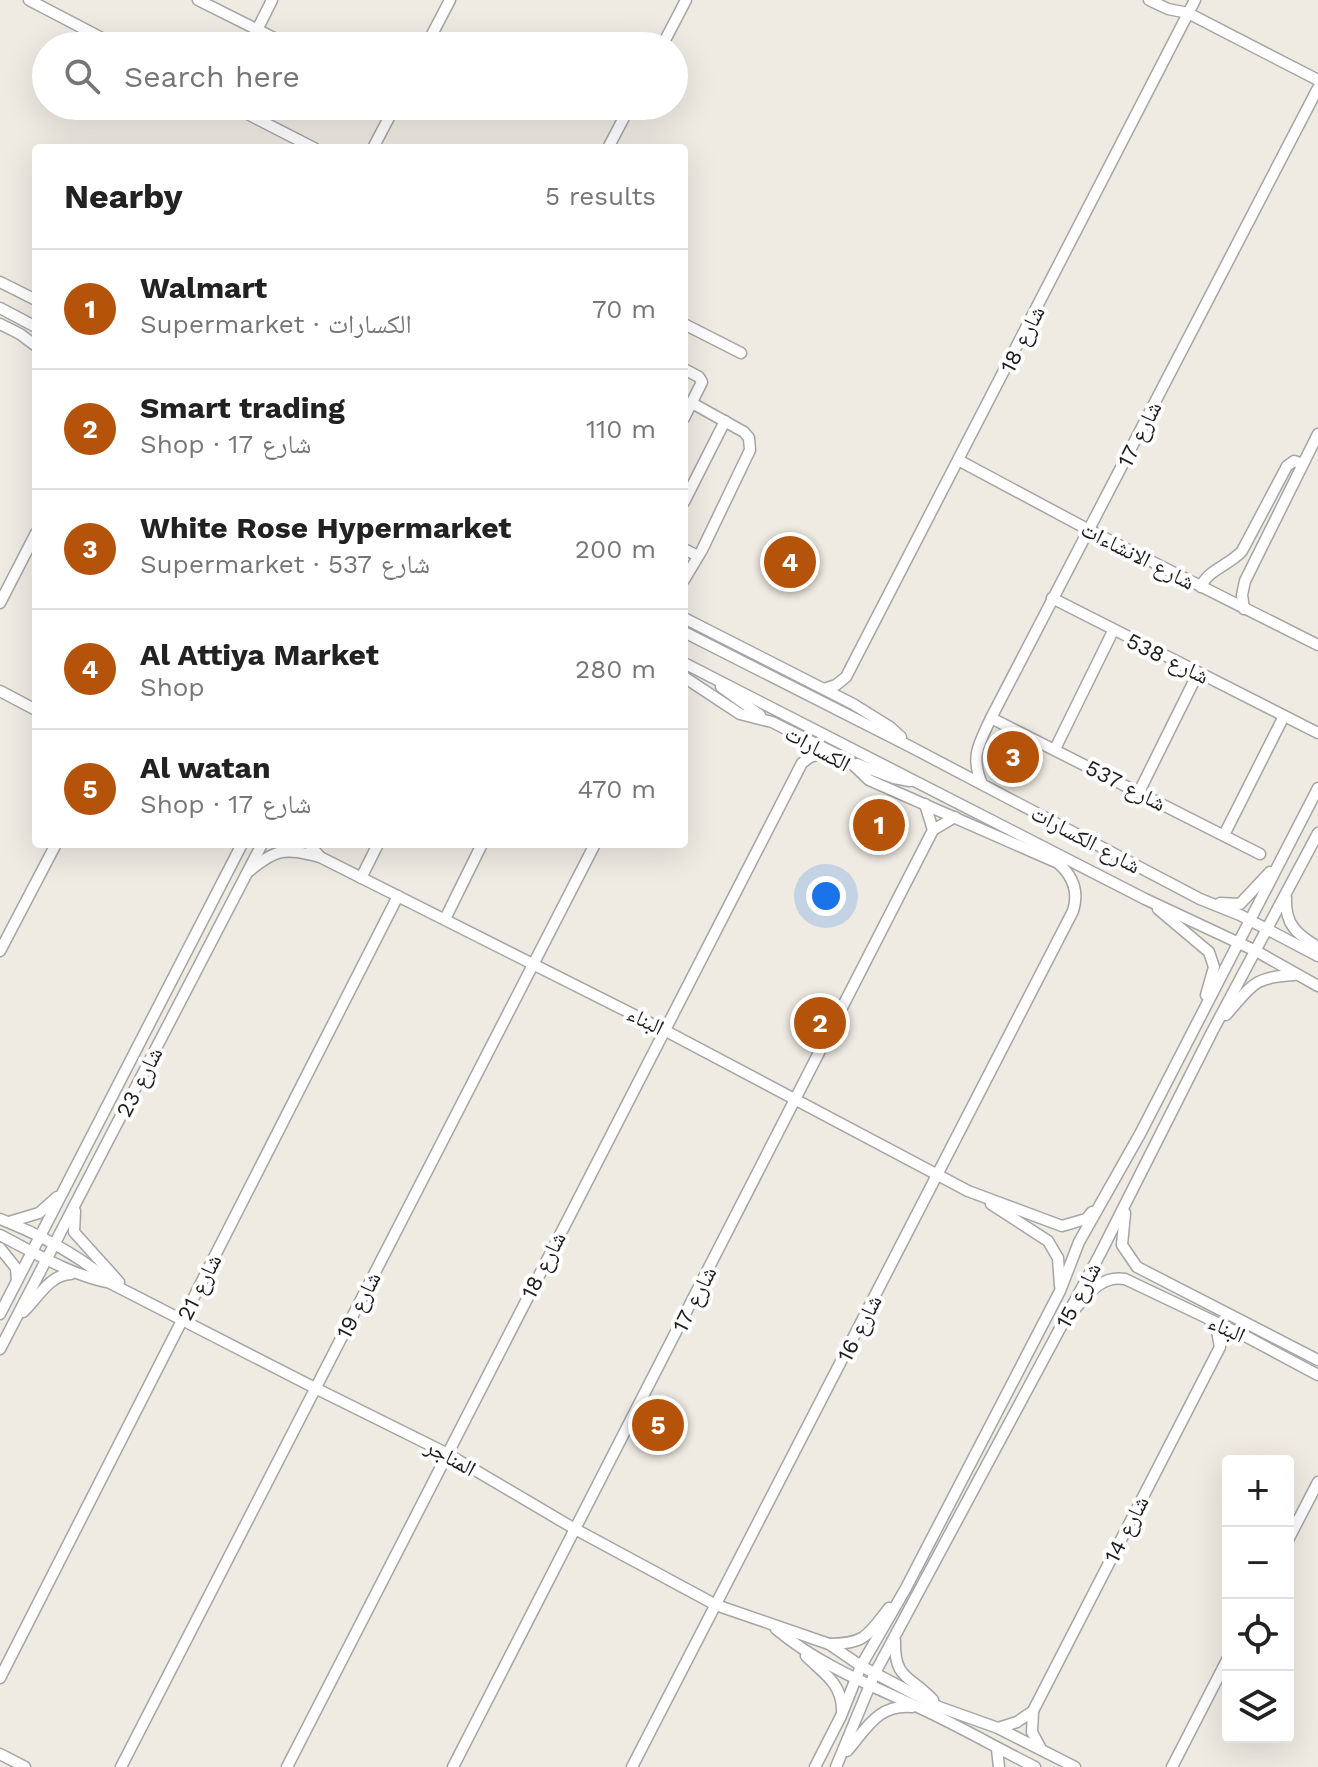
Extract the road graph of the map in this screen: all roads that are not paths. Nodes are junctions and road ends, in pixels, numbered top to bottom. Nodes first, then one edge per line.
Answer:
1 (29, 0) edge
2 (198, 0) edge
3 (272, 0) edge
4 (450, 0) edge
5 (686, 0) edge
6 (1149, 0) edge
7 (1195, 0) edge
8 (1188, 13) junction
9 (257, 30) junction
10 (90, 32) edge
11 (261, 32) edge
12 (433, 32) edge
13 (669, 32) edge
14 (1318, 80) edge
15 (1318, 88) edge
16 (259, 120) edge
17 (388, 120) edge
18 (623, 120) edge
19 (306, 144) edge
20 (375, 144) edge
21 (610, 144) edge
22 (0, 282) edge
23 (32, 298) edge
24 (0, 308) edge
25 (0, 324) edge
26 (32, 325) edge
27 (688, 326) edge
28 (32, 341) edge
29 (741, 353) dead end
30 (688, 371) edge
31 (692, 403) junction
32 (688, 410) edge
33 (725, 421) junction
34 (1318, 434) edge
35 (960, 461) junction
36 (1303, 464) junction
37 (688, 494) edge
38 (1089, 530) junction
39 (32, 541) edge
40 (688, 551) edge
41 (698, 556) junction
42 (688, 573) edge
43 (1201, 587) junction
44 (1052, 598) junction
45 (0, 603) edge
46 (1244, 609) junction
47 (688, 620) edge
48 (1113, 631) junction
49 (688, 634) edge
50 (1318, 645) edge
51 (688, 665) edge
52 (1198, 673) junction
53 (772, 677) junction
54 (846, 677) junction
55 (688, 679) edge
56 (715, 679) junction
57 (807, 681) junction
58 (701, 686) junction
59 (688, 687) edge
60 (824, 689) junction
61 (0, 691) edge
62 (853, 704) junction
63 (32, 708) edge
64 (1284, 716) junction
65 (991, 718) junction
66 (772, 722) junction
67 (1318, 733) edge
68 (795, 736) junction
69 (911, 747) junction
70 (1055, 749) junction
71 (831, 753) junction
72 (848, 760) junction
73 (802, 763) junction
74 (922, 783) junction
75 (982, 784) junction
76 (1318, 788) edge
77 (1139, 792) junction
78 (925, 804) junction
79 (955, 817) junction
80 (933, 830) junction
81 (1318, 833) edge
82 (1224, 835) junction
83 (54, 848) edge
84 (233, 848) edge
85 (240, 848) edge
86 (260, 848) edge
87 (312, 848) edge
88 (376, 848) edge
89 (480, 848) edge
90 (593, 848) edge
91 (1260, 854) dead end
92 (1284, 855) junction
93 (320, 857) junction
94 (233, 863) junction
95 (248, 872) junction
96 (361, 878) junction
97 (1075, 886) joint
98 (398, 896) junction
99 (1286, 896) junction
100 (1145, 899) junction
101 (1200, 899) junction
102 (445, 919) junction
103 (1250, 921) junction
104 (1268, 930) junction
105 (1238, 942) junction
106 (1318, 947) edge
107 (0, 951) edge
108 (1256, 951) junction
109 (1318, 956) edge
110 (534, 963) junction
111 (1296, 975) junction
112 (1318, 986) edge
113 (1200, 1017) junction
114 (664, 1030) junction
115 (1212, 1032) junction
116 (796, 1100) junction
117 (937, 1176) junction
118 (968, 1191) junction
119 (62, 1193) junction
120 (1107, 1195) junction
121 (1126, 1203) junction
122 (75, 1206) junction
123 (5, 1220) edge
124 (0, 1235) edge
125 (40, 1236) junction
126 (55, 1244) junction
127 (0, 1248) edge
128 (32, 1251) junction
129 (47, 1260) junction
130 (76, 1274) junction
131 (17, 1280) junction
132 (112, 1284) junction
133 (1060, 1291) junction
134 (129, 1292) junction
135 (0, 1314) edge
136 (16, 1319) junction
137 (182, 1320) junction
138 (1210, 1321) junction
139 (1061, 1326) junction
140 (1247, 1337) junction
141 (1220, 1347) junction
142 (0, 1349) edge
143 (1318, 1360) edge
144 (1318, 1375) edge
145 (315, 1388) junction
146 (446, 1453) junction
147 (1318, 1482) edge
148 (1294, 1528) edge
149 (575, 1529) junction
150 (906, 1588) junction
151 (716, 1605) junction
152 (772, 1625) junction
153 (895, 1638) junction
154 (794, 1643) junction
155 (829, 1644) junction
156 (861, 1666) junction
157 (1222, 1670) edge
158 (875, 1673) junction
159 (0, 1678) edge
160 (855, 1680) junction
161 (868, 1686) junction
162 (939, 1707) junction
163 (921, 1709) junction
164 (1033, 1711) junction
165 (841, 1716) junction
166 (998, 1728) junction
167 (997, 1749) junction
168 (1042, 1750) junction
169 (0, 1754) edge
170 (838, 1763) edge
171 (1028, 1766) edge
172 (25, 1767) edge
173 (121, 1767) edge
174 (287, 1767) edge
175 (453, 1767) edge
176 (632, 1767) edge
177 (815, 1767) edge
178 (999, 1767) edge
179 (1075, 1767) edge
180 (1172, 1767) edge

1 - 10 street
2 - 9 street
3 - 9 street
4 - 12 street
5 - 13 street
6 - 8 street
7 - 8 street, شارع 18
8 - 14 street
8 - 35 street, شارع 18
9 - 11 street
15 - 38 street, شارع 17
16 - 19 street
17 - 20 street
18 - 21 street
22 - 23 street
24 - 26 street
25 - 28 street
27 - 29 street
30 - 31 street
31 - 32 street
31 - 33 street
33 - 37 street
33 - 41 street
34 - 36 street
35 - 38 street, شارع الانشاءات
35 - 54 street, شارع 18
36 - 43 street
36 - 46 street
38 - 43 street, شارع الانشاءات
38 - 44 street, شارع 17
39 - 45 street
40 - 41 street
41 - 42 street
43 - 46 street, شارع الانشاءات
44 - 48 street, شارع 538
44 - 65 street, شارع 17
46 - 50 street, شارع الانشاءات
47 - 57 street
48 - 52 street, شارع 538
48 - 70 street
49 - 53 street, شارع الكسارات
51 - 56 street, شارع الكسارات
52 - 64 street, شارع 538
52 - 77 street
53 - 57 street
53 - 69 street, شارع الكسارات
54 - 60 street
54 - 62 street
55 - 58 street, الكسارات
56 - 66 street
56 - 74 street, شارع الكسارات
57 - 60 street
58 - 59 street
58 - 66 street, الكسارات
60 - 62 street
61 - 63 street
62 - 69 street
64 - 67 street, شارع 538
64 - 82 street
65 - 70 street, شارع 537
65 - 75 street, شارع 17
66 - 68 street, الكسارات
68 - 71 street, الكسارات
68 - 73 street
69 - 75 street, شارع الكسارات
70 - 77 street, شارع 537
71 - 72 street, الكسارات
71 - 73 street
72 - 74 street
72 - 78 street, الكسارات
73 - 114 street, شارع 18
74 - 100 street, شارع الكسارات
75 - 101 street, شارع الكسارات
76 - 92 street, شارع 15
77 - 82 street, شارع 537
78 - 79 street, الكسارات
78 - 80 street
79 - 80 street
79 - 97 street, الكسارات
80 - 116 street, شارع 17
81 - 99 street, شارع 15
82 - 91 street, شارع 537
83 - 107 street
84 - 94 street
85 - 94 street, شارع 23
86 - 95 street, شارع 23
87 - 93 street, البناء
88 - 96 street
89 - 102 street
90 - 110 street, شارع 19
92 - 101 street
92 - 103 street, شارع 15
93 - 95 street, البناء
93 - 96 street, البناء
94 - 119 street, شارع 23
95 - 122 street, شارع 23
96 - 98 street, البناء
97 - 117 street, شارع 16
98 - 102 street, البناء
98 - 137 street, شارع 21
99 - 104 street, شارع 15
99 - 106 street
100 - 105 street, شارع الكسارات
100 - 113 street
101 - 103 street, شارع الكسارات
102 - 110 street, البناء
103 - 104 street, شارع الكسارات
103 - 105 street, شارع 15
104 - 108 street, شارع 15
104 - 109 street, شارع الكسارات
105 - 108 street, شارع الكسارات
105 - 113 street, شارع 15
108 - 111 street, شارع الكسارات
108 - 115 street, شارع 15
110 - 114 street, البناء
110 - 145 street, شارع 19
111 - 112 street, شارع الكسارات
111 - 115 street
113 - 120 street, شارع 15
114 - 116 street, البناء
114 - 146 street, شارع 18
115 - 121 street, شارع 15
116 - 117 street, البناء
116 - 149 street, شارع 17
117 - 118 street, البناء
117 - 151 street, شارع 16
118 - 120 street, البناء
118 - 133 street, البناء
119 - 123 street, شارع 23
119 - 125 street, شارع 23
120 - 133 street, شارع 15
121 - 139 street, شارع 15
121 - 143 street, البناء
122 - 126 street, شارع 23
122 - 134 street, المناجر
123 - 125 street, المناجر
124 - 128 street, المناجر
125 - 126 street, المناجر
125 - 128 street, شارع 23
126 - 129 street, شارع 23
126 - 132 street, المناجر
127 - 131 street
128 - 129 street, المناجر
128 - 131 street, شارع 23
129 - 130 street, المناجر
129 - 136 street, شارع 23
130 - 132 street, المناجر
130 - 136 street, شارع 23
131 - 135 street, شارع 23
132 - 134 street, المناجر
133 - 150 street, شارع 15
134 - 137 street, المناجر
136 - 142 street, شارع 23
137 - 145 street, المناجر
137 - 159 street, شارع 21
138 - 139 street, البناء
138 - 140 street, البناء
138 - 141 street
139 - 153 street, شارع 15
140 - 141 street
140 - 144 street, البناء
141 - 164 street, شارع 14
145 - 146 street, المناجر
145 - 173 street, شارع 19
146 - 149 street, المناجر
146 - 174 street, شارع 18
147 - 148 street
149 - 151 street, المناجر
149 - 175 street, شارع 17
150 - 155 street, شارع 15
150 - 156 street, شارع 15
151 - 152 street, المناجر
151 - 176 street, شارع 16
152 - 154 street, المناجر
152 - 155 street, المناجر
153 - 158 street, شارع 15
153 - 162 street, المناجر
154 - 160 street, المناجر
154 - 165 street, المناجر
155 - 156 street, المناجر
156 - 158 street, المناجر
156 - 160 street, شارع 15
157 - 180 street
158 - 161 street, شارع 15
158 - 162 street, المناجر
160 - 161 street, المناجر
160 - 165 street, شارع 15
161 - 163 street, المناجر
161 - 170 street, شارع 15
162 - 166 street, المناجر
163 - 167 street, المناجر
163 - 170 street, شارع 15
164 - 166 street
164 - 168 street
165 - 177 street, شارع 15
166 - 168 street, المناجر
167 - 171 street, المناجر
167 - 178 street
168 - 179 street, المناجر
169 - 172 street

